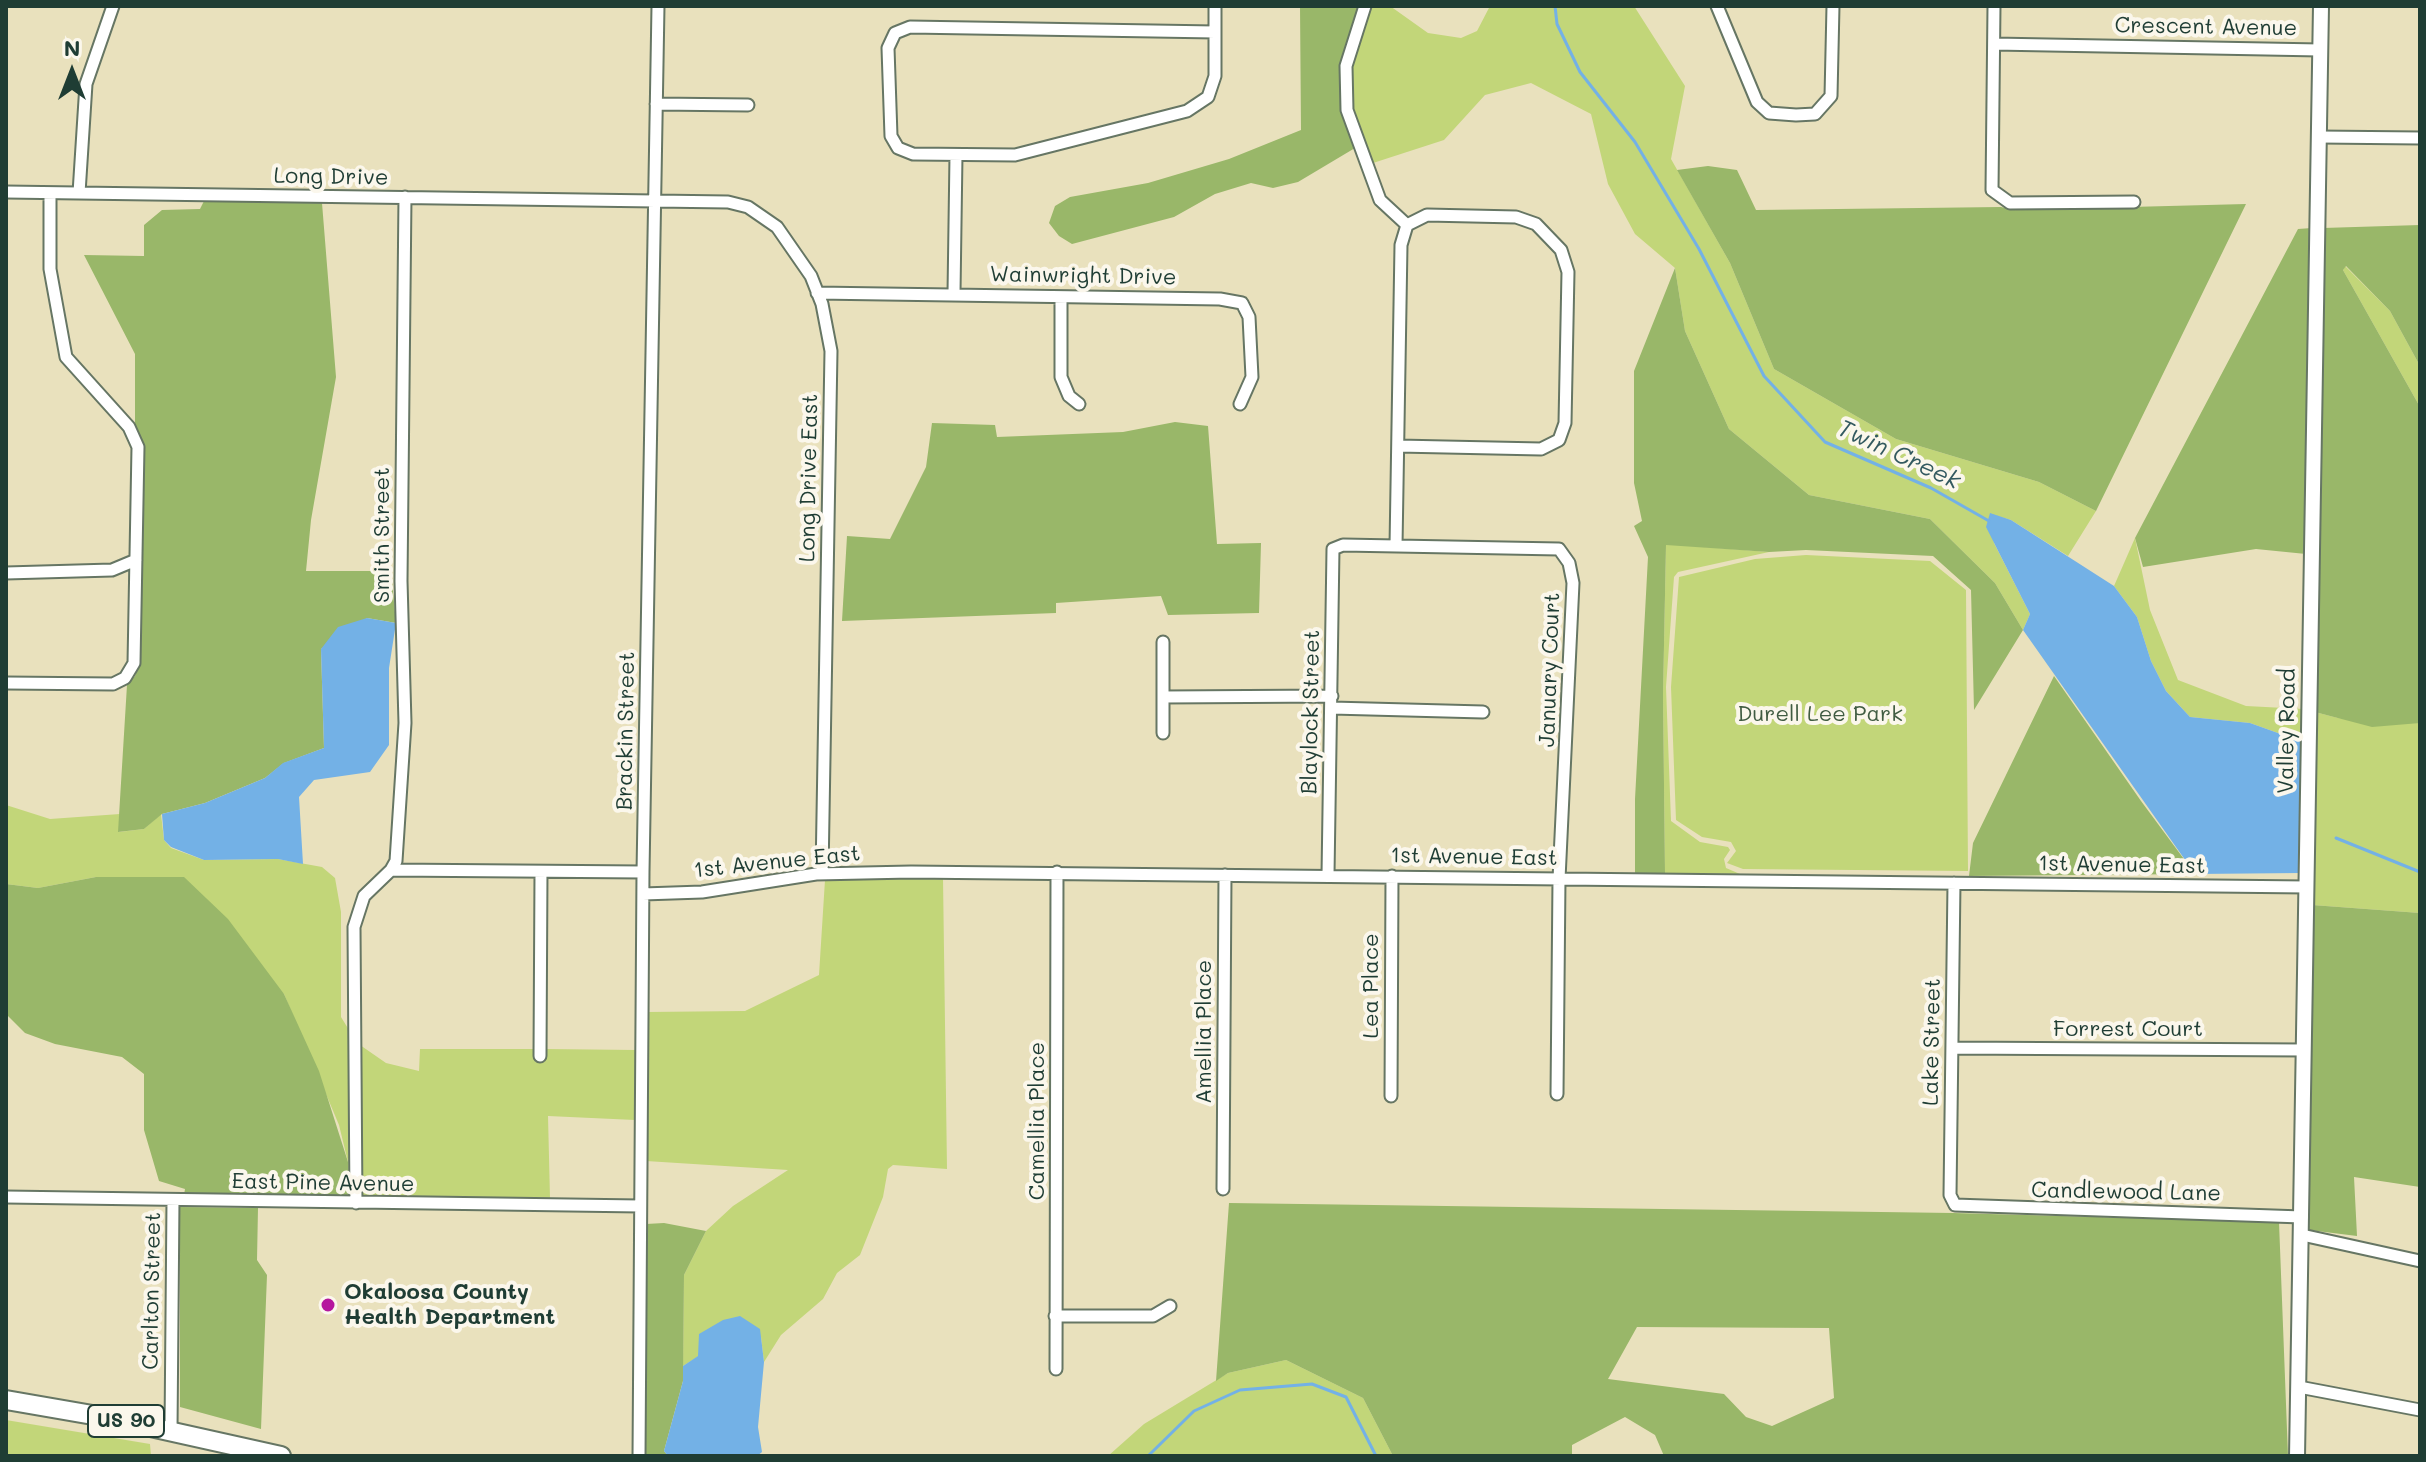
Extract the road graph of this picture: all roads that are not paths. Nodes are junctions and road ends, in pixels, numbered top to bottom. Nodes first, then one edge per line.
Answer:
1 (113, 6) edge
2 (658, 6) edge
3 (1215, 6) edge
4 (1365, 6) edge
5 (1717, 6) edge
6 (1833, 6) edge
7 (1994, 6) edge
8 (2321, 6) edge
9 (1215, 32) junction
10 (1994, 44) junction
11 (2320, 50) junction
12 (656, 104) junction
13 (748, 105) dead end
14 (2319, 137) junction
15 (2420, 138) edge
16 (956, 155) junction
17 (6, 192) edge
18 (50, 193) junction
19 (79, 193) junction
20 (405, 197) junction
21 (655, 201) junction
22 (2134, 202) dead end
23 (1407, 225) junction
24 (817, 293) junction
25 (954, 293) junction
26 (1061, 297) junction
27 (1079, 404) dead end
28 (1240, 404) dead end
29 (1398, 446) junction
30 (1396, 546) junction
31 (1333, 549) joint
32 (136, 560) junction
33 (6, 573) edge
34 (1163, 642) dead end
35 (6, 683) edge
36 (1163, 697) junction
37 (1332, 702) junction
38 (1483, 712) dead end
39 (1163, 733) dead end
40 (391, 870) junction
41 (541, 872) junction
42 (643, 872) junction
43 (1057, 872) junction
44 (822, 873) junction
45 (1225, 875) junction
46 (1328, 875) junction
47 (1392, 876) junction
48 (1559, 879) junction
49 (1954, 883) junction
50 (2307, 887) junction
51 (643, 894) junction
52 (1952, 1048) junction
53 (2304, 1050) junction
54 (540, 1056) dead end
55 (1557, 1094) dead end
56 (1391, 1096) dead end
57 (1223, 1189) dead end
58 (6, 1197) edge
59 (173, 1200) junction
60 (1952, 1202) joint
61 (356, 1203) junction
62 (640, 1206) junction
63 (2302, 1217) junction
64 (2302, 1235) junction
65 (2420, 1261) edge
66 (1170, 1306) dead end
67 (1055, 1316) junction
68 (1056, 1369) dead end
69 (2299, 1387) junction
70 (6, 1400) edge
71 (2420, 1410) edge
72 (171, 1430) junction
73 (281, 1456) edge
74 (639, 1456) edge
75 (2297, 1456) edge

1 - 19 street
2 - 12 street, Brackin Street
3 - 9 street
4 - 23 street
5 - 6 street
7 - 10 street
8 - 11 street, Valley Road
9 - 16 street
9 - 16 street
10 - 11 street, Crescent Avenue
10 - 22 street
11 - 14 street, Valley Road
12 - 13 street
12 - 21 street, Brackin Street
14 - 15 street
14 - 50 street, Valley Road
16 - 25 street
17 - 18 street, Long Drive
18 - 19 street, Long Drive
18 - 32 street
19 - 20 street, Long Drive
20 - 21 street, Long Drive
20 - 40 street, Smith Street
21 - 24 street, Long Drive East
21 - 42 street, Brackin Street
23 - 29 street
23 - 29 street
24 - 25 street, Wainwright Drive
24 - 44 street, Long Drive East
25 - 26 street, Wainwright Drive
26 - 27 street
26 - 28 street, Wainwright Drive
29 - 30 street
30 - 31 street, January Court
30 - 48 street, January Court
31 - 37 street, Blaylock Street
32 - 33 street
32 - 35 street
34 - 36 street
36 - 37 street
36 - 39 street
37 - 38 street
37 - 46 street, Blaylock Street
40 - 41 street
40 - 61 street
41 - 42 street
41 - 54 street
42 - 51 street, Brackin Street
43 - 44 street, 1st Avenue East
43 - 45 street, 1st Avenue East
43 - 67 street, Camellia Place
44 - 51 street, 1st Avenue East
45 - 46 street, 1st Avenue East
45 - 57 street, Amellia Place
46 - 47 street, 1st Avenue East
47 - 48 street, 1st Avenue East
47 - 56 street, Lea Place
48 - 49 street, 1st Avenue East
48 - 55 street
49 - 50 street, 1st Avenue East
49 - 52 street, Lake Street
50 - 53 street, Valley Road
51 - 62 street, Brackin Street
52 - 53 street, Forrest Court
52 - 60 street, Lake Street
53 - 63 street, Valley Road
58 - 59 street, East Pine Avenue
59 - 61 street, East Pine Avenue
59 - 72 street, Carlton Street
60 - 63 street, Candlewood Lane
61 - 62 street, East Pine Avenue
62 - 74 street, Brackin Street
63 - 64 street, Valley Road
64 - 65 street
64 - 69 street, Valley Road
66 - 67 street
67 - 68 street, Camellia Place
69 - 71 street
69 - 75 street, Valley Road
70 - 72 main road, US 90
72 - 73 main road, US 90

